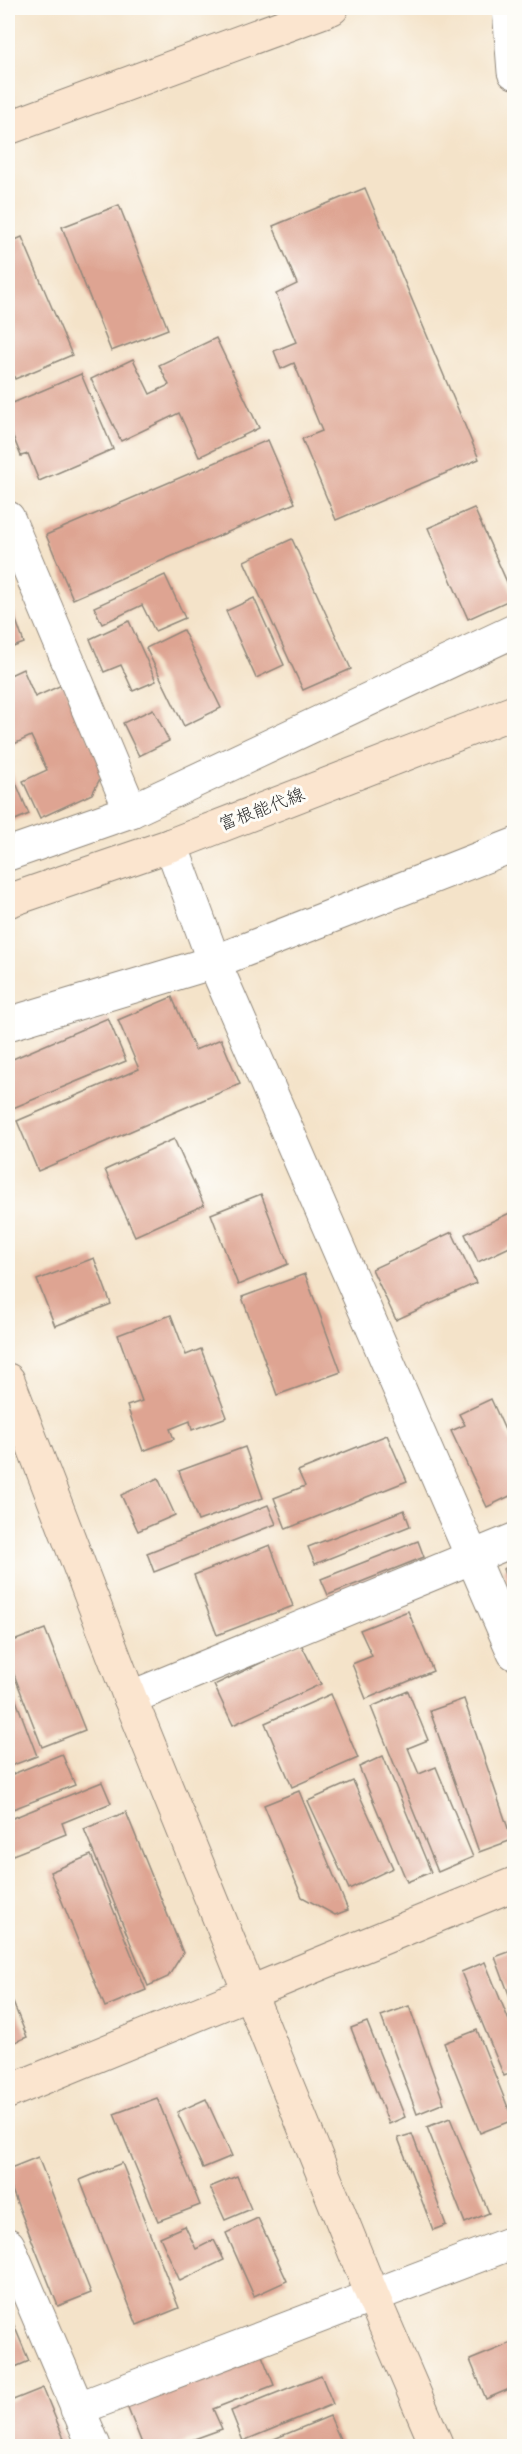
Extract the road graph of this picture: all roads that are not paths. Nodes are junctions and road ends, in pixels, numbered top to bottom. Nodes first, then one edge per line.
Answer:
1 (332, 8) edge
2 (509, 8) edge
3 (514, 72) edge
4 (8, 128) edge
5 (8, 518) edge
6 (514, 632) edge
7 (514, 712) edge
8 (131, 811) junction
9 (171, 845) junction
10 (514, 845) edge
11 (8, 854) edge
12 (8, 902) edge
13 (214, 962) junction
14 (8, 1023) edge
15 (8, 1380) edge
16 (514, 1540) edge
17 (473, 1557) junction
18 (514, 1653) edge
19 (130, 1698) junction
20 (514, 1884) edge
21 (251, 1992) junction
22 (8, 2092) edge
23 (514, 2242) edge
24 (8, 2245) edge
25 (373, 2297) junction
26 (77, 2409) junction
27 (94, 2446) edge
28 (437, 2446) edge

1 - 4 street
2 - 3 street
5 - 8 street
6 - 8 street
7 - 9 street, 富根能代線
8 - 11 street
9 - 12 street, 富根能代線
9 - 13 street
10 - 13 street
13 - 14 street
13 - 17 street
15 - 19 street
16 - 17 street
17 - 18 street
17 - 19 street
19 - 21 street
20 - 21 street
21 - 22 street
21 - 25 street
23 - 25 street
24 - 26 street
25 - 26 street
25 - 28 street
26 - 27 street

